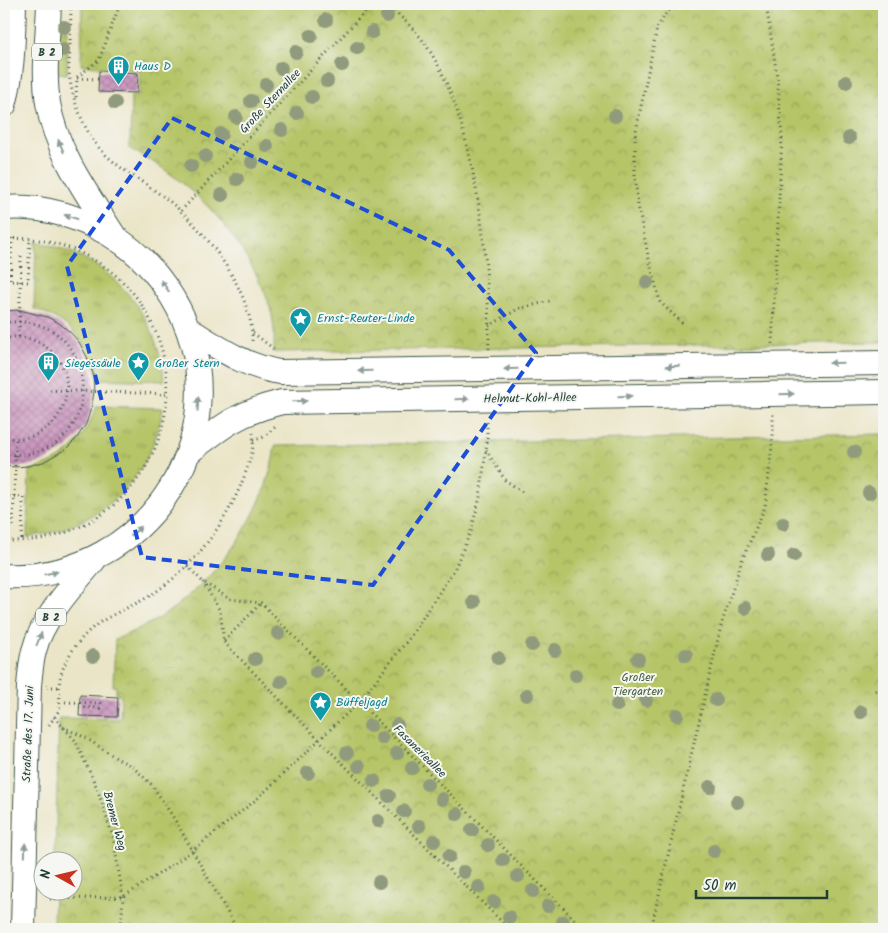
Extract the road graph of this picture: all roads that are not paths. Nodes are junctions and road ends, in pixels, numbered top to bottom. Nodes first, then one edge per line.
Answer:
1 (14, 4) edge
2 (49, 4) edge
3 (4, 105) edge
4 (4, 208) edge
5 (115, 238) junction
6 (188, 329) junction
7 (884, 363) edge
8 (884, 392) edge
9 (189, 452) junction
10 (95, 558) junction
11 (4, 576) edge
12 (23, 929) edge

1 - 3 main road
5 -> 2 main road, B 2
5 -> 4 main road
6 -> 5 main road, B 2
7 -> 6 main road
9 -> 6 main road, B 2
9 -> 8 main road, Helmut-Kohl-Allee
10 -> 9 main road, B 2
11 -> 10 main road
12 -> 10 main road, Straße des 17. Juni / B 2

